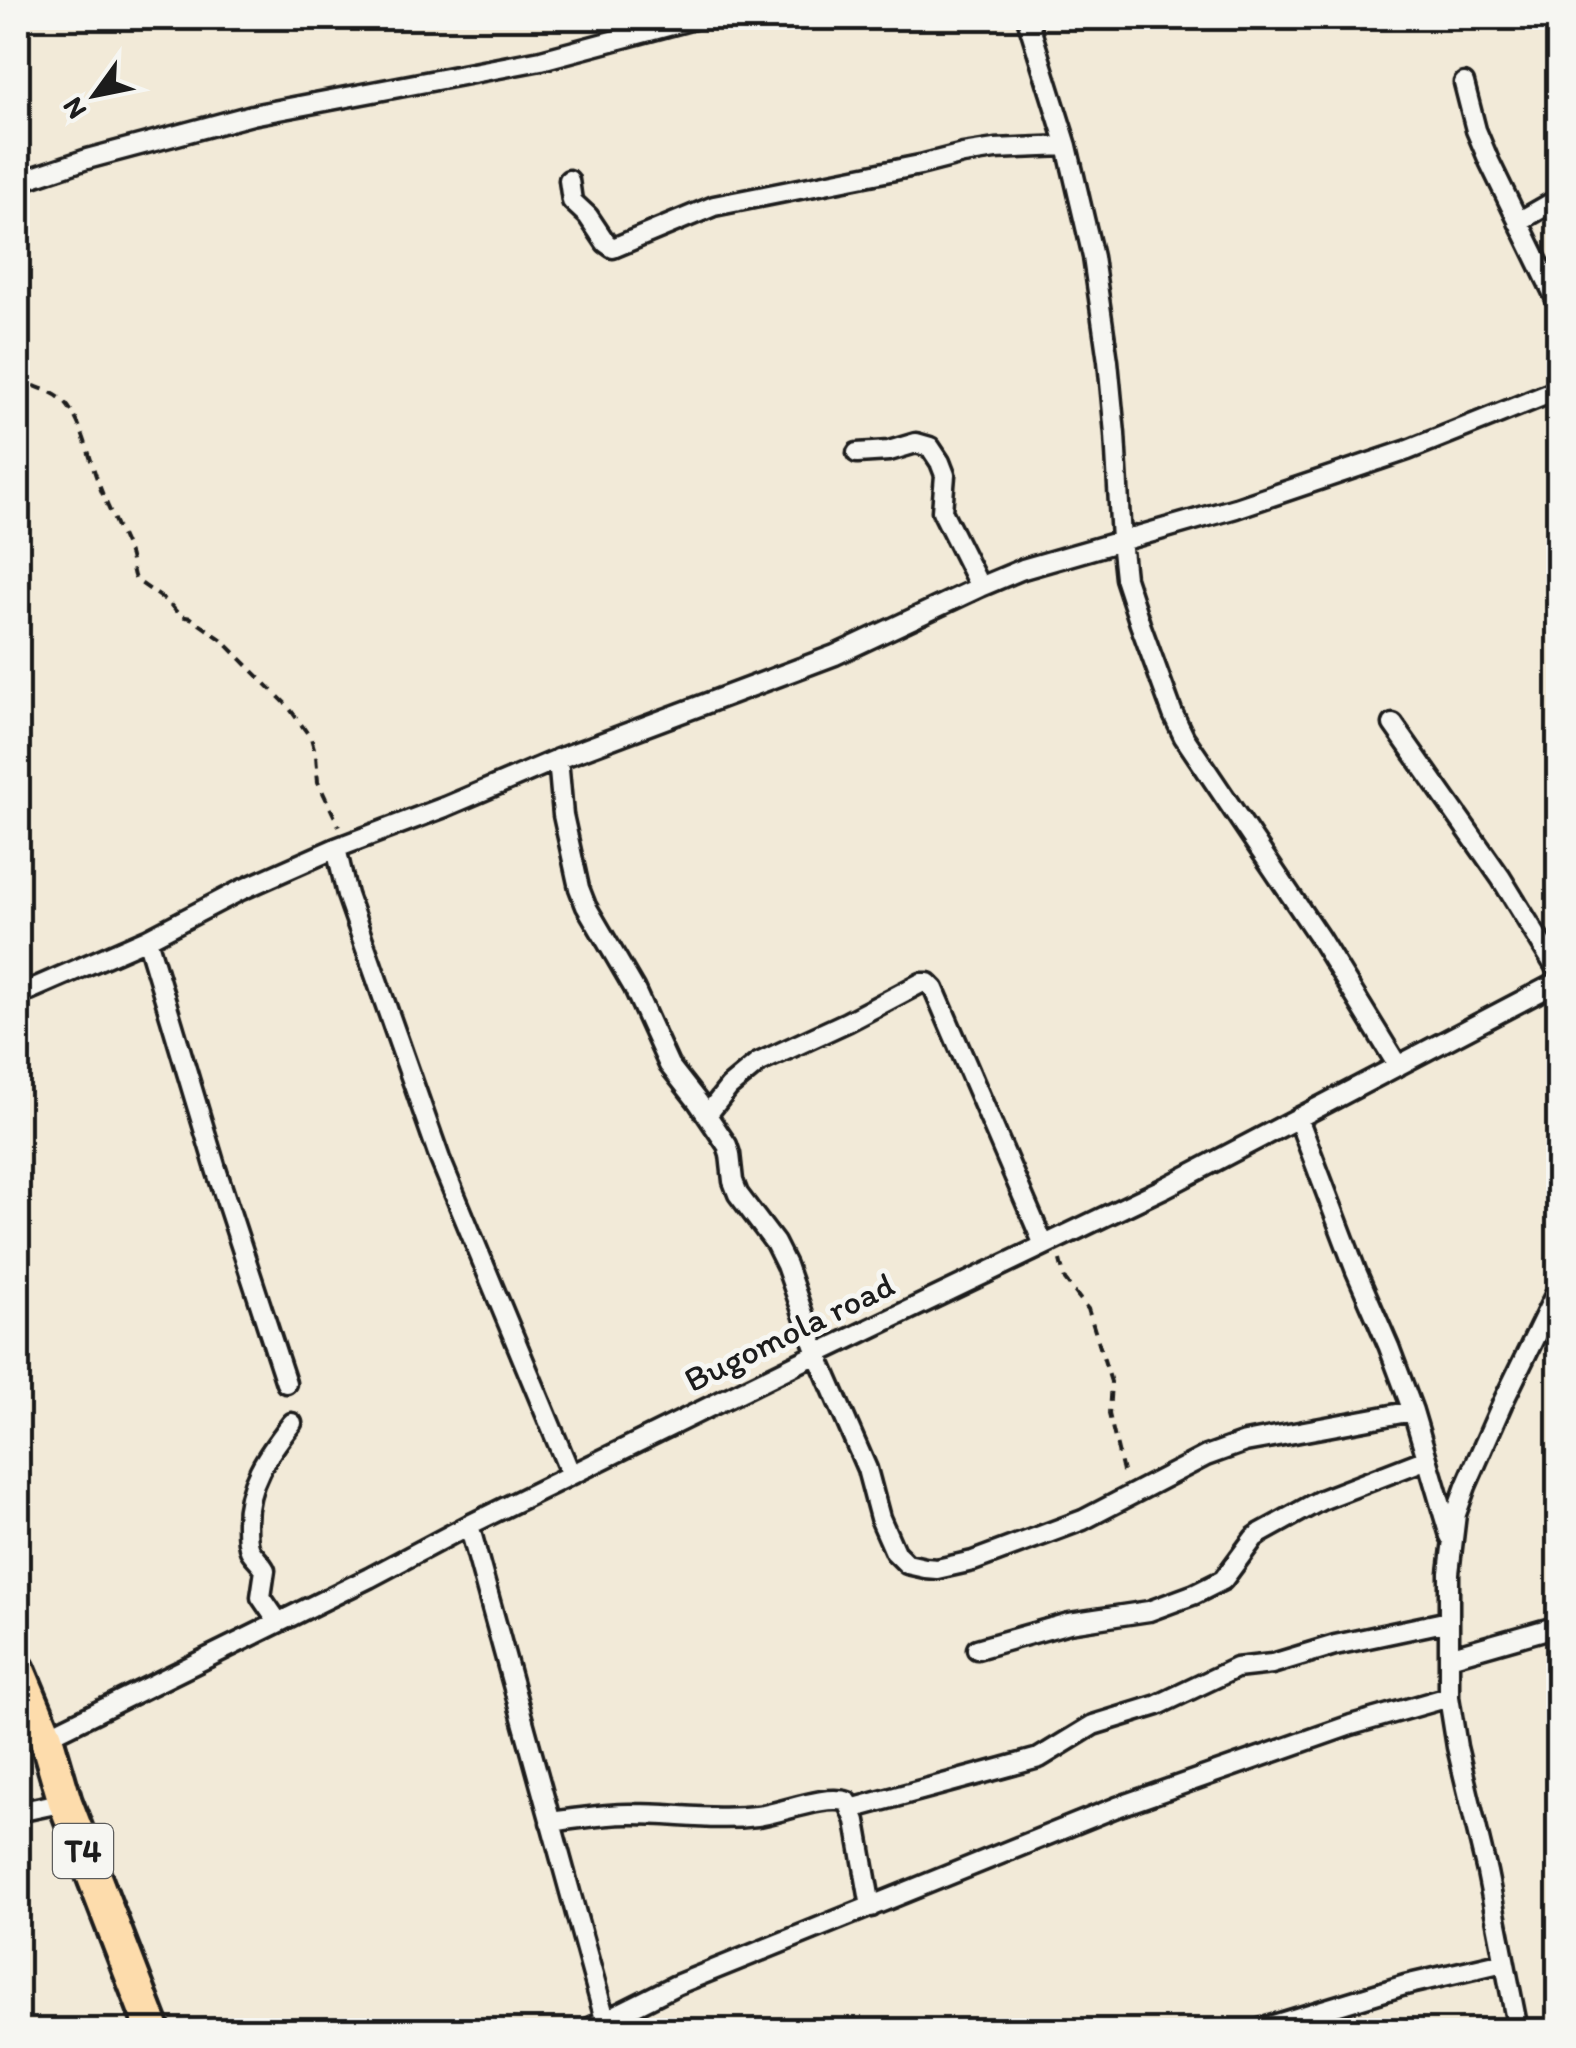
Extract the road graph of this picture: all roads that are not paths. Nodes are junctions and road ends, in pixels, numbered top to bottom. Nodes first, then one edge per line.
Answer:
1 (698, 18) edge
2 (1027, 18) edge
3 (1464, 83) dead end
4 (1067, 146) junction
5 (569, 180) dead end
6 (18, 182) edge
7 (1558, 198) edge
8 (1518, 222) junction
9 (1558, 303) edge
10 (1558, 390) edge
11 (857, 453) dead end
12 (1120, 540) junction
13 (980, 587) junction
14 (1394, 724) dead end
15 (558, 760) junction
16 (341, 846) junction
17 (147, 939) junction
18 (1558, 971) edge
19 (1558, 982) edge
20 (18, 995) edge
21 (1398, 1066) junction
22 (707, 1115) junction
23 (1298, 1118) junction
24 (1050, 1242) junction
25 (1558, 1289) edge
26 (817, 1354) junction
27 (286, 1383) dead end
28 (1413, 1410) junction
29 (292, 1423) dead end
30 (1427, 1458) junction
31 (571, 1475) junction
32 (469, 1524) junction
33 (1452, 1545) junction
34 (1449, 1621) junction
35 (278, 1622) junction
36 (1558, 1626) edge
37 (977, 1648) dead end
38 (1449, 1658) junction
39 (18, 1670) edge
40 (1449, 1697) junction
41 (46, 1738) junction
42 (64, 1802) junction
43 (851, 1809) junction
44 (18, 1812) edge
45 (550, 1822) junction
46 (871, 1907) junction
47 (1504, 1962) junction
48 (606, 2026) edge
49 (1260, 2029) edge
50 (152, 2030) edge
51 (586, 2030) edge
52 (1518, 2030) edge

1 - 6 street
2 - 4 street
3 - 8 street
4 - 5 street
4 - 12 street
7 - 8 street
8 - 9 street
10 - 12 street
11 - 13 street
12 - 13 street
12 - 21 street
13 - 15 street
14 - 18 street
15 - 16 street
15 - 22 street
16 - 17 street
16 - 31 street
17 - 20 street
17 - 27 street
19 - 21 street, Bugomola road
21 - 23 street, Bugomola road
22 - 24 street
22 - 26 street
23 - 24 street, Bugomola road
23 - 28 street
24 - 26 street, Bugomola road
25 - 33 street
26 - 28 street
26 - 31 street, Bugomola road
28 - 30 street
29 - 35 street
30 - 33 street
30 - 37 street
31 - 32 street, Bugomola road
32 - 35 street, Bugomola road
32 - 45 street
33 - 34 street
34 - 38 street
34 - 43 street
35 - 41 street, Bugomola road
36 - 38 street
38 - 40 street
39 - 41 highway, T4
40 - 46 street
40 - 47 street
41 - 42 highway, T4
42 - 44 street
42 - 50 highway, T4
43 - 45 street
43 - 46 street
45 - 48 street
46 - 48 street
47 - 49 street
47 - 52 street
48 - 51 street

